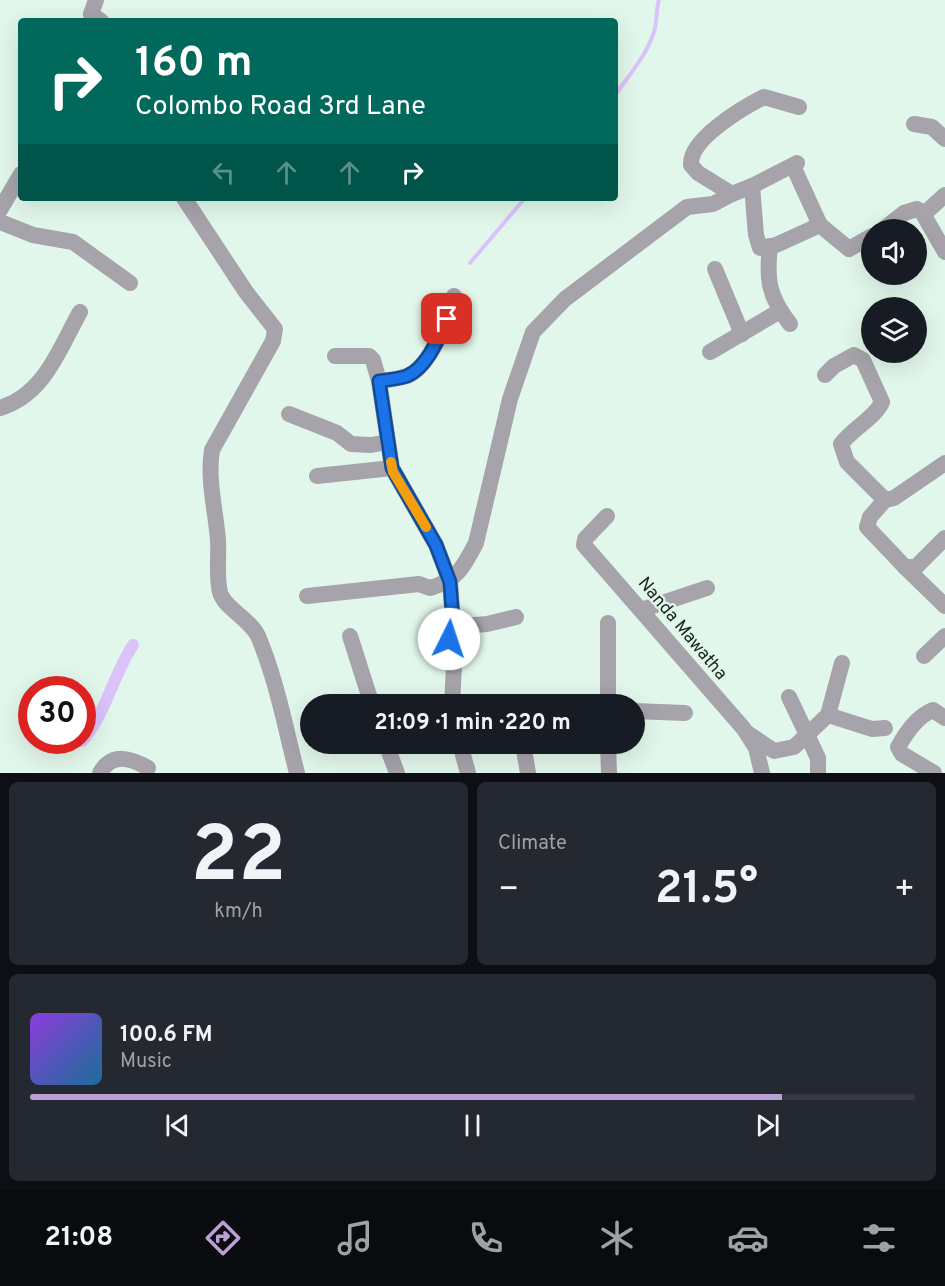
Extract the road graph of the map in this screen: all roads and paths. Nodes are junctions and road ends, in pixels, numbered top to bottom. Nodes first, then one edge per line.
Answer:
1 (96, 0) edge
2 (97, 18) edge
3 (799, 107) dead end
4 (914, 124) dead end
5 (945, 139) edge
6 (18, 179) edge
7 (752, 186) junction
8 (732, 194) junction
9 (945, 195) edge
10 (186, 201) edge
11 (0, 210) edge
12 (924, 214) junction
13 (896, 219) edge
14 (0, 222) edge
15 (820, 225) junction
16 (861, 242) edge
17 (770, 246) junction
18 (945, 252) edge
19 (716, 269) dead end
20 (130, 283) dead end
21 (454, 296) dead end
22 (80, 312) dead end
23 (741, 334) junction
24 (710, 352) dead end
25 (335, 356) dead end
26 (825, 375) dead end
27 (379, 381) junction
28 (0, 408) edge
29 (288, 414) dead end
30 (387, 442) junction
31 (945, 464) edge
32 (392, 468) junction
33 (317, 476) dead end
34 (885, 500) junction
35 (607, 516) dead end
36 (945, 538) edge
37 (905, 567) junction
38 (450, 582) junction
39 (707, 588) dead end
40 (307, 596) dead end
41 (945, 606) edge
42 (641, 610) junction
43 (516, 617) dead end
44 (608, 623) dead end
45 (451, 627) junction
46 (350, 636) dead end
47 (945, 636) edge
48 (924, 656) dead end
49 (842, 663) dead end
50 (368, 694) edge
51 (453, 694) edge
52 (608, 694) edge
53 (789, 697) dead end
54 (645, 711) edge
55 (685, 713) dead end
56 (828, 715) junction
57 (945, 718) edge
58 (885, 728) dead end
59 (746, 732) junction
60 (807, 735) junction
61 (390, 754) edge
62 (463, 754) edge
63 (525, 754) edge
64 (608, 754) edge
65 (148, 768) dead end
66 (100, 773) edge
67 (297, 773) edge
68 (398, 773) edge
69 (468, 773) edge
70 (528, 773) edge
71 (609, 773) edge
72 (762, 773) edge
73 (818, 773) edge
74 (934, 773) edge

1 - 2 street
3 - 8 street
4 - 5 street
6 - 11 street
7 - 8 street
7 - 15 street
7 - 17 street
8 - 38 street
9 - 12 street
10 - 67 street
12 - 13 street
12 - 18 street
14 - 20 street
15 - 16 street
15 - 17 street
17 - 23 street
19 - 23 street
21 - 27 street
22 - 28 street
23 - 24 street
25 - 27 street
26 - 34 street
27 - 30 street
29 - 30 street
30 - 32 street
31 - 34 street
32 - 33 street
32 - 38 street
34 - 37 street
35 - 42 street, Nanda Mawatha
36 - 37 street
37 - 41 street
38 - 40 street
38 - 45 street
39 - 42 street
42 - 59 street, Nanda Mawatha
43 - 45 street
44 - 52 street
45 - 51 street
46 - 50 street
47 - 48 street
49 - 56 street
53 - 60 street
54 - 55 street
56 - 58 street
56 - 60 street
57 - 74 street
59 - 60 street
59 - 72 street, Nanda Mawatha
60 - 73 street
61 - 68 street
62 - 69 street
63 - 70 street
64 - 71 street
65 - 66 street

